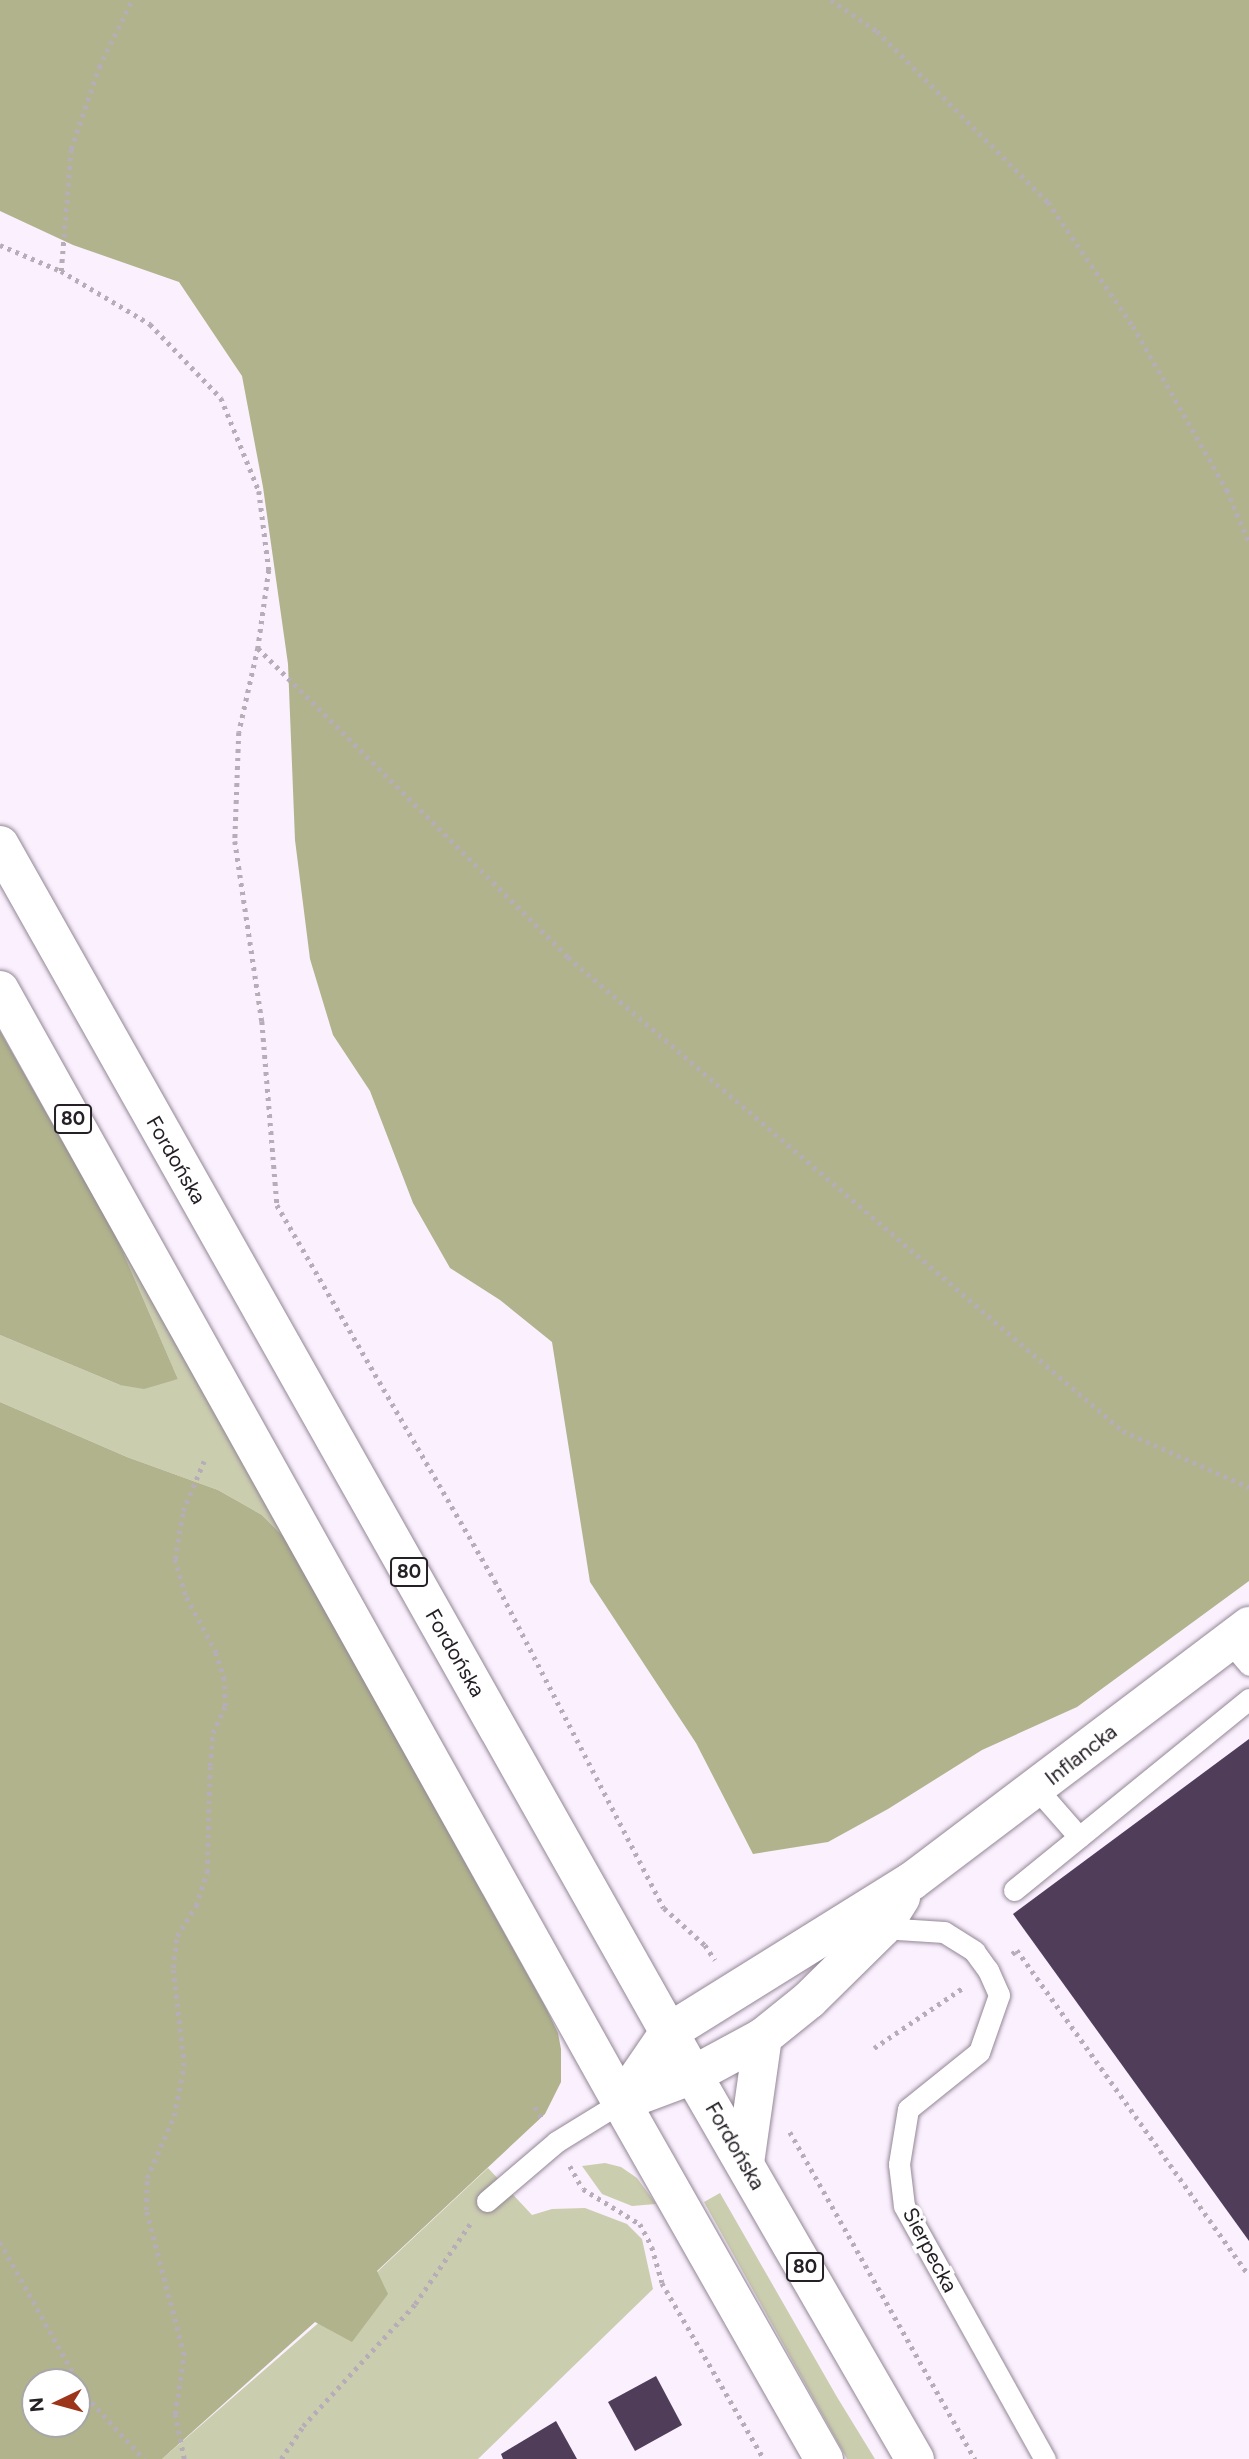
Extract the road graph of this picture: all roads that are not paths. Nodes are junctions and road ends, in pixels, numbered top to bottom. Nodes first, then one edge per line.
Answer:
1 (0, 845) edge
2 (0, 990) edge
3 (1242, 1644) edge
4 (1249, 1699) edge
5 (1037, 1789) junction
6 (1079, 1837) junction
7 (912, 1881) junction
8 (1014, 1890) dead end
9 (882, 1928) junction
10 (669, 2032) junction
11 (763, 2037) junction
12 (693, 2075) junction
13 (621, 2102) junction
14 (745, 2163) junction
15 (487, 2201) road end
16 (824, 2459) edge
17 (915, 2459) edge
18 (1045, 2459) edge

1 - 10 main road, Fordońska / 80
2 - 13 main road, 80
3 - 5 main road, Inflancka
4 - 6 lane
5 - 6 lane
5 - 7 main road, Inflancka
6 - 8 lane
7 - 9 main road, Inflancka
7 - 10 main road, Inflancka
9 - 11 main road, Inflancka
9 - 18 lane, Sierpecka
10 - 12 main road, Fordońska / 80
10 - 13 main road
11 - 12 main road, Inflancka
11 - 14 main road
12 - 13 main road, Inflancka
12 - 14 main road, Fordońska / 80
13 - 15 lane
13 - 16 main road, 80
14 - 17 main road, Fordońska / 80

